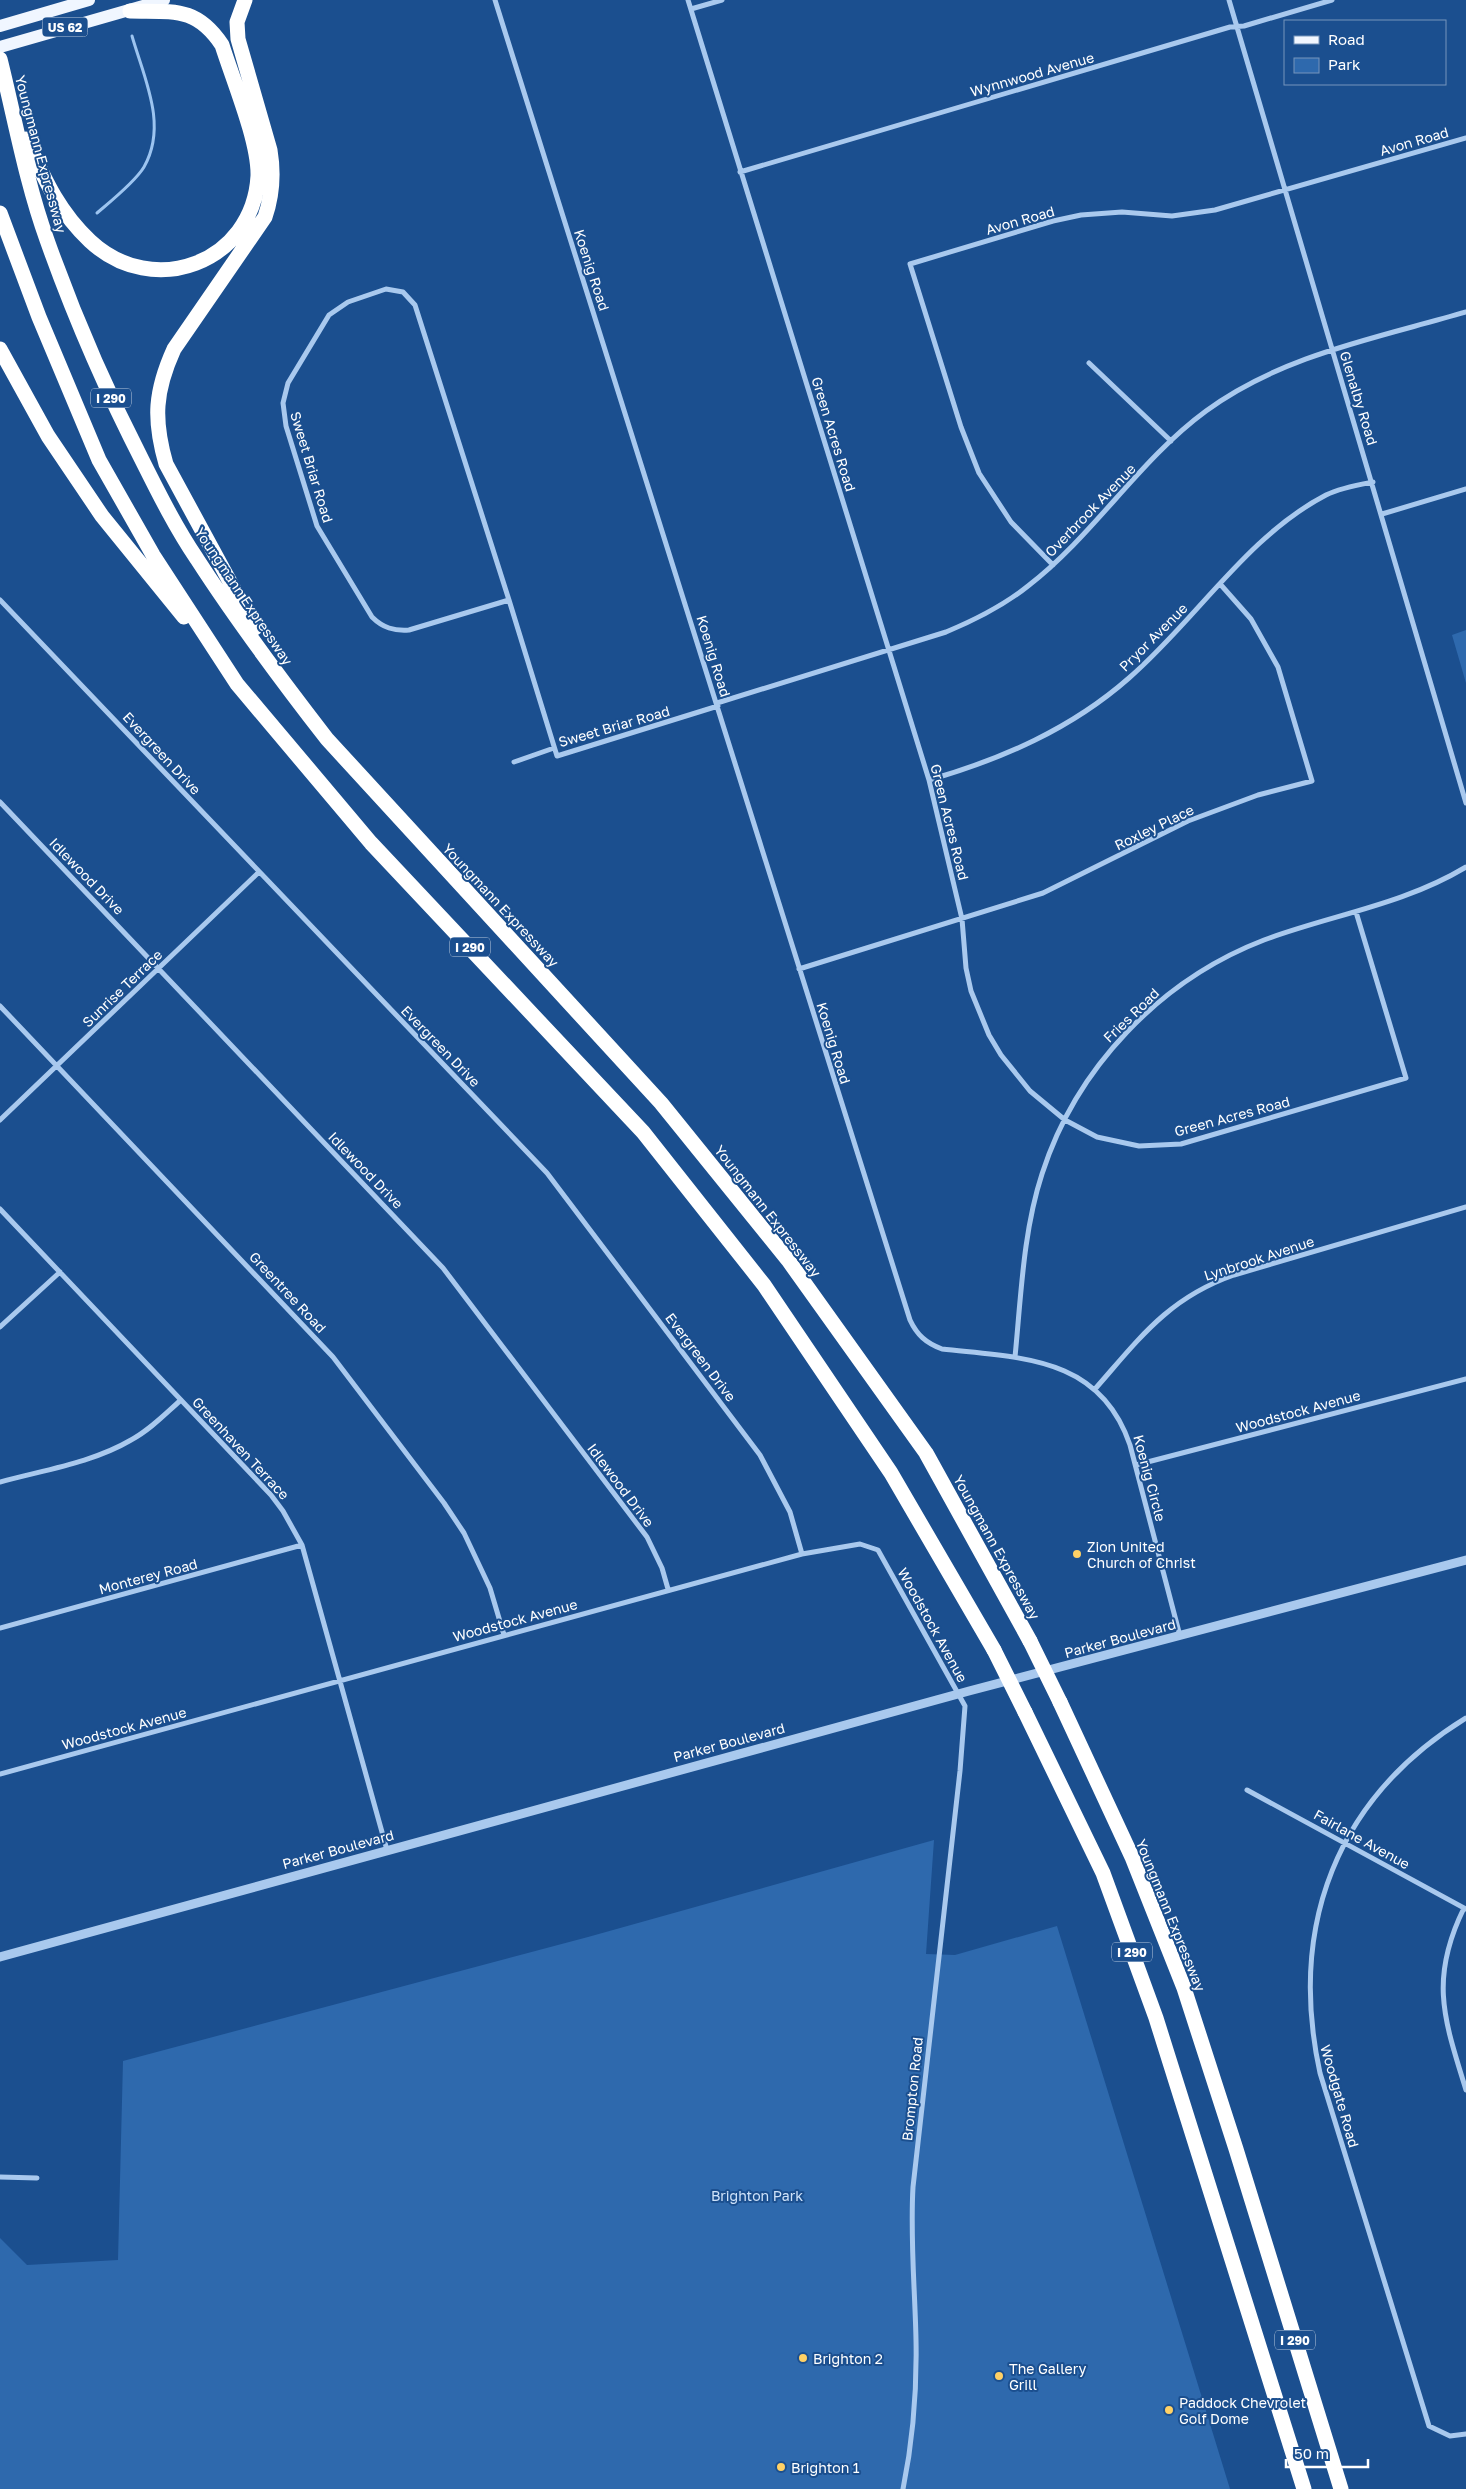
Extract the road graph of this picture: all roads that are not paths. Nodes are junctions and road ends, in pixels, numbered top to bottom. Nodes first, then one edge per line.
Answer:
1 (89, 0) edge
2 (164, 0) edge
3 (245, 0) edge
4 (495, 0) edge
5 (688, 0) edge
6 (722, 0) edge
7 (1229, 0) edge
8 (1332, 0) edge
9 (691, 9) junction
10 (130, 10) junction
11 (0, 26) edge
12 (1237, 26) junction
13 (0, 47) edge
14 (0, 59) edge
15 (13, 110) junction
16 (1466, 138) edge
17 (740, 172) junction
18 (1285, 189) junction
19 (0, 213) edge
20 (1466, 312) edge
21 (0, 349) edge
22 (1334, 350) junction
23 (1089, 362) dead end
24 (1171, 441) junction
25 (1373, 482) junction
26 (1466, 489) edge
27 (1382, 514) junction
28 (1052, 565) junction
29 (1221, 585) junction
30 (0, 600) edge
31 (508, 600) junction
32 (890, 650) junction
33 (283, 683) junction
34 (237, 684) junction
35 (717, 705) junction
36 (554, 748) junction
37 (514, 762) dead end
38 (929, 780) junction
39 (0, 802) edge
40 (1466, 803) edge
41 (1466, 867) edge
42 (259, 872) junction
43 (1356, 912) junction
44 (962, 919) junction
45 (159, 968) junction
46 (799, 969) junction
47 (0, 1006) edge
48 (57, 1066) junction
49 (0, 1120) edge
50 (1065, 1120) junction
51 (1466, 1207) edge
52 (0, 1209) edge
53 (60, 1272) junction
54 (910, 1320) joint
55 (0, 1327) edge
56 (1015, 1357) junction
57 (1466, 1378) edge
58 (1095, 1389) junction
59 (181, 1400) junction
60 (1136, 1465) junction
61 (0, 1482) edge
62 (302, 1545) junction
63 (802, 1554) junction
64 (1466, 1560) edge
65 (668, 1589) junction
66 (0, 1628) edge
67 (504, 1634) junction
68 (1180, 1636) junction
69 (339, 1680) junction
70 (958, 1694) junction
71 (1466, 1718) edge
72 (0, 1774) edge
73 (1248, 1790) dead end
74 (1345, 1843) junction
75 (387, 1850) junction
76 (1465, 1908) edge
77 (0, 1956) edge
78 (1466, 2090) edge
79 (0, 2177) edge
80 (37, 2178) dead end
81 (1466, 2434) edge
82 (903, 2489) edge
83 (1304, 2489) edge
84 (1341, 2489) edge

1 - 11 main road, US 62
2 - 10 main road, US 62
3 - 33 highway
4 - 35 street, Koenig Road
5 - 9 street, Green Acres Road
6 - 9 street
7 - 12 street, Glenalby Road
8 - 12 street, Wynnwood Avenue
9 - 17 street, Green Acres Road
10 - 13 main road, US 62
10 - 15 highway
12 - 17 street, Wynnwood Avenue
12 - 18 street, Glenalby Road
14 - 15 highway, Youngmann Expressway / I 290
15 - 33 highway, Youngmann Expressway / I 290
16 - 18 street, Avon Road
17 - 32 street, Green Acres Road
18 - 22 street, Glenalby Road
18 - 28 street, Avon Road
19 - 34 highway, I 290
20 - 22 street, Overbrook Avenue
21 - 34 highway
22 - 24 street, Overbrook Avenue
22 - 25 street, Glenalby Road
23 - 24 street
24 - 28 street, Overbrook Avenue
25 - 27 street, Glenalby Road
25 - 29 street, Pryor Avenue
26 - 27 street
27 - 40 street, Glenalby Road
28 - 32 street, Overbrook Avenue
29 - 38 street, Pryor Avenue
29 - 44 street, Roxley Place
30 - 42 street, Evergreen Drive
31 - 31 street, Sweet Briar Road
31 - 36 street, Sweet Briar Road
32 - 35 street, Overbrook Avenue
32 - 38 street, Green Acres Road
33 - 84 highway, Youngmann Expressway / I 290, bridge
34 - 83 highway, I 290, bridge
35 - 36 street, Sweet Briar Road
35 - 46 street, Koenig Road
36 - 37 street
38 - 44 street, Green Acres Road
39 - 45 street, Idlewood Drive
41 - 43 street, Fries Road
42 - 45 street, Sunrise Terrace
42 - 63 street, Evergreen Drive
43 - 50 street, Fries Road
43 - 50 street, Green Acres Road
44 - 46 street, Roxley Place
44 - 50 street, Green Acres Road
45 - 48 street, Sunrise Terrace
45 - 65 street, Idlewood Drive
46 - 54 street, Koenig Road
47 - 48 street, Greentree Road
48 - 49 street, Sunrise Terrace
48 - 67 street, Greentree Road
50 - 56 street, Fries Road
51 - 58 street, Lynbrook Avenue
52 - 53 street, Greenhaven Terrace
53 - 55 street
53 - 59 street, Greenhaven Terrace
54 - 56 street, Koenig Circle
56 - 58 street, Koenig Circle
57 - 60 street, Woodstock Avenue
58 - 60 street, Koenig Circle
59 - 61 street
59 - 62 street, Greenhaven Terrace
60 - 68 street, Koenig Circle
62 - 66 street, Monterey Road
62 - 69 street, Greenhaven Terrace
63 - 65 street, Woodstock Avenue
63 - 70 street, Woodstock Avenue
64 - 68 street, Parker Boulevard
65 - 67 street, Woodstock Avenue
67 - 69 street, Woodstock Avenue
68 - 70 street, Parker Boulevard
69 - 72 street, Woodstock Avenue
69 - 75 street, Greenhaven Terrace
70 - 75 street, Parker Boulevard
70 - 82 street, Brompton Road
71 - 74 street, Woodgate Road
73 - 74 street, Fairlane Avenue
74 - 76 street, Fairlane Avenue
74 - 81 street, Woodgate Road
75 - 77 street, Parker Boulevard
76 - 78 street
79 - 80 street

